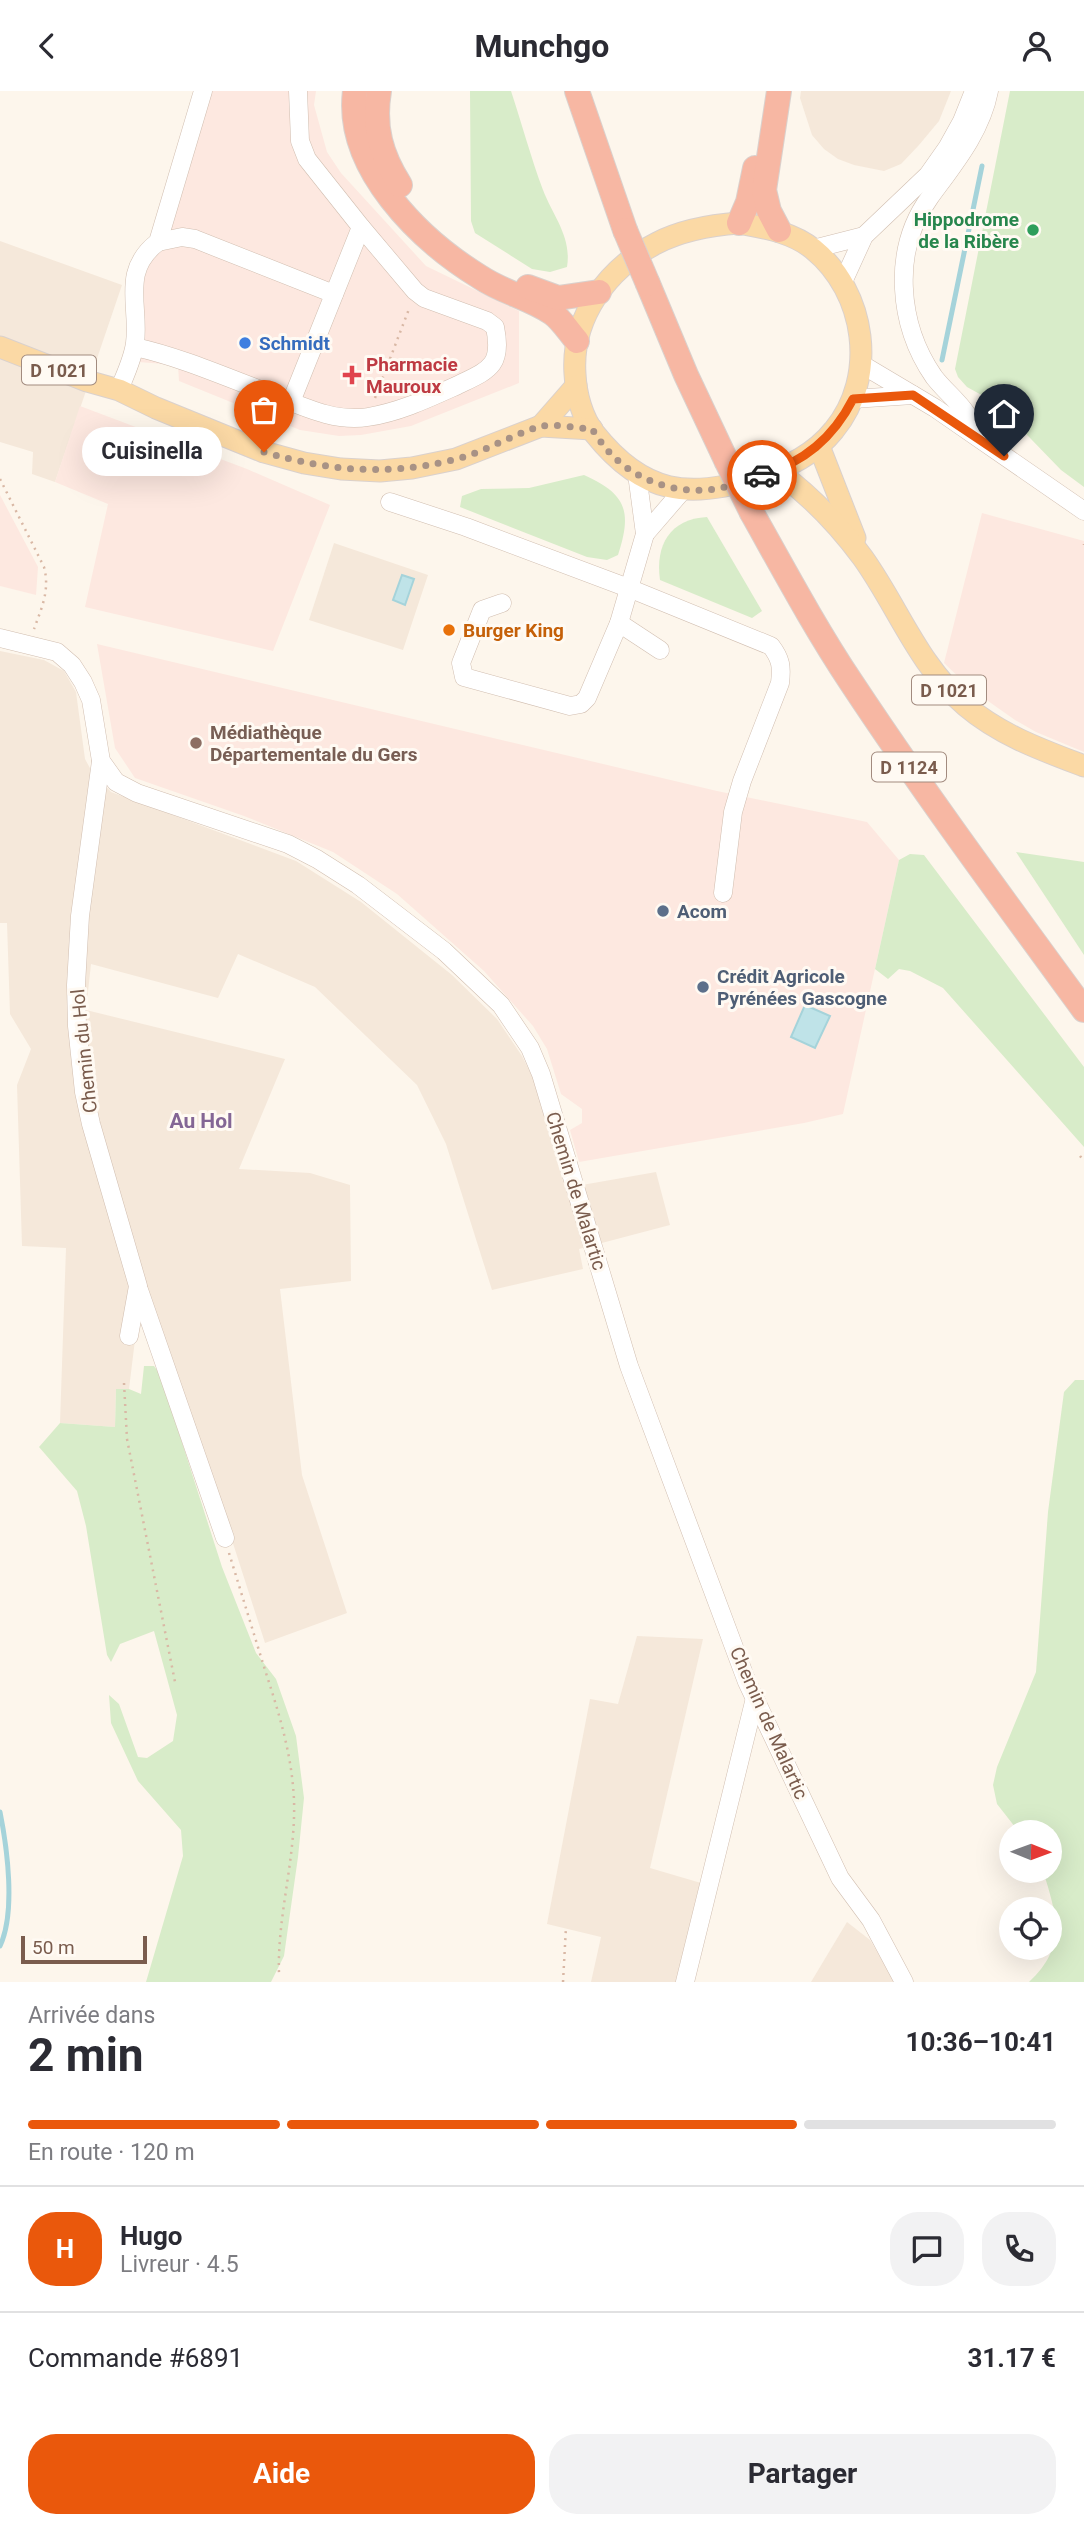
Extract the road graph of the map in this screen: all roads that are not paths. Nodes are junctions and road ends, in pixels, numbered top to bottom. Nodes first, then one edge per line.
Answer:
1 (204, 91) edge
2 (298, 91) edge
3 (355, 91) edge
4 (379, 91) edge
5 (577, 91) edge
6 (591, 91) edge
7 (765, 91) edge
8 (779, 91) edge
9 (974, 91) edge
10 (989, 91) edge
11 (596, 152) junction
12 (739, 222) junction
13 (361, 227) junction
14 (779, 230) junction
15 (864, 236) junction
16 (158, 242) junction
17 (813, 249) junction
18 (843, 282) junction
19 (598, 292) junction
20 (334, 294) junction
21 (577, 341) junction
22 (135, 347) junction
23 (0, 348) edge
24 (861, 364) junction
25 (576, 386) junction
26 (119, 390) junction
27 (913, 395) junction
28 (853, 399) junction
29 (286, 400) junction
30 (541, 426) junction
31 (592, 429) junction
32 (978, 437) junction
33 (819, 446) junction
34 (777, 471) junction
35 (637, 474) junction
36 (683, 489) junction
37 (390, 502) dead end
38 (1084, 511) edge
39 (645, 534) junction
40 (864, 559) junction
41 (631, 589) junction
42 (502, 603) dead end
43 (619, 623) junction
44 (0, 638) edge
45 (660, 650) dead end
46 (101, 761) junction
47 (1084, 766) edge
48 (723, 893) dead end
49 (1084, 1010) edge
50 (138, 1286) junction
51 (130, 1336) dead end
52 (225, 1538) road end
53 (755, 1699) junction
54 (685, 1982) edge
55 (904, 1982) edge

1 - 16 street
2 - 13 street
3 - 21 highway
4 - 19 highway
5 - 11 highway, D 1124
6 - 11 highway
7 - 12 highway
8 - 14 highway
9 - 15 street
10 - 32 street
11 - 49 highway, D 1124, bridge
12 - 14 main road
12 - 19 main road
13 - 20 street
13 - 29 street
14 - 17 main road
15 - 17 street
15 - 18 street
16 - 20 street
16 - 22 street
17 - 18 main road
18 - 24 main road
19 - 21 main road
20 - 29 street
21 - 25 main road
22 - 26 street
22 - 29 street
23 - 26 main road, D 1021
24 - 27 street
24 - 28 main road
25 - 30 main road, D 1021
25 - 31 main road
26 - 30 main road, D 1021
27 - 28 street
27 - 32 street
28 - 33 main road
30 - 31 main road, D 1021
31 - 35 main road
32 - 38 street
33 - 34 main road
33 - 40 main road, D 1021
34 - 36 main road
34 - 40 main road, D 1021
35 - 36 main road
35 - 39 street
36 - 39 street
37 - 41 street
39 - 41 street
40 - 47 main road, D 1021
41 - 43 street
41 - 48 street
42 - 43 street
43 - 45 street
44 - 46 street
46 - 50 street, Chemin du Hol
46 - 53 street, Chemin de Malartic
50 - 51 street, Chemin du Hol
50 - 52 street
53 - 54 street
53 - 55 street, Chemin de Malartic

